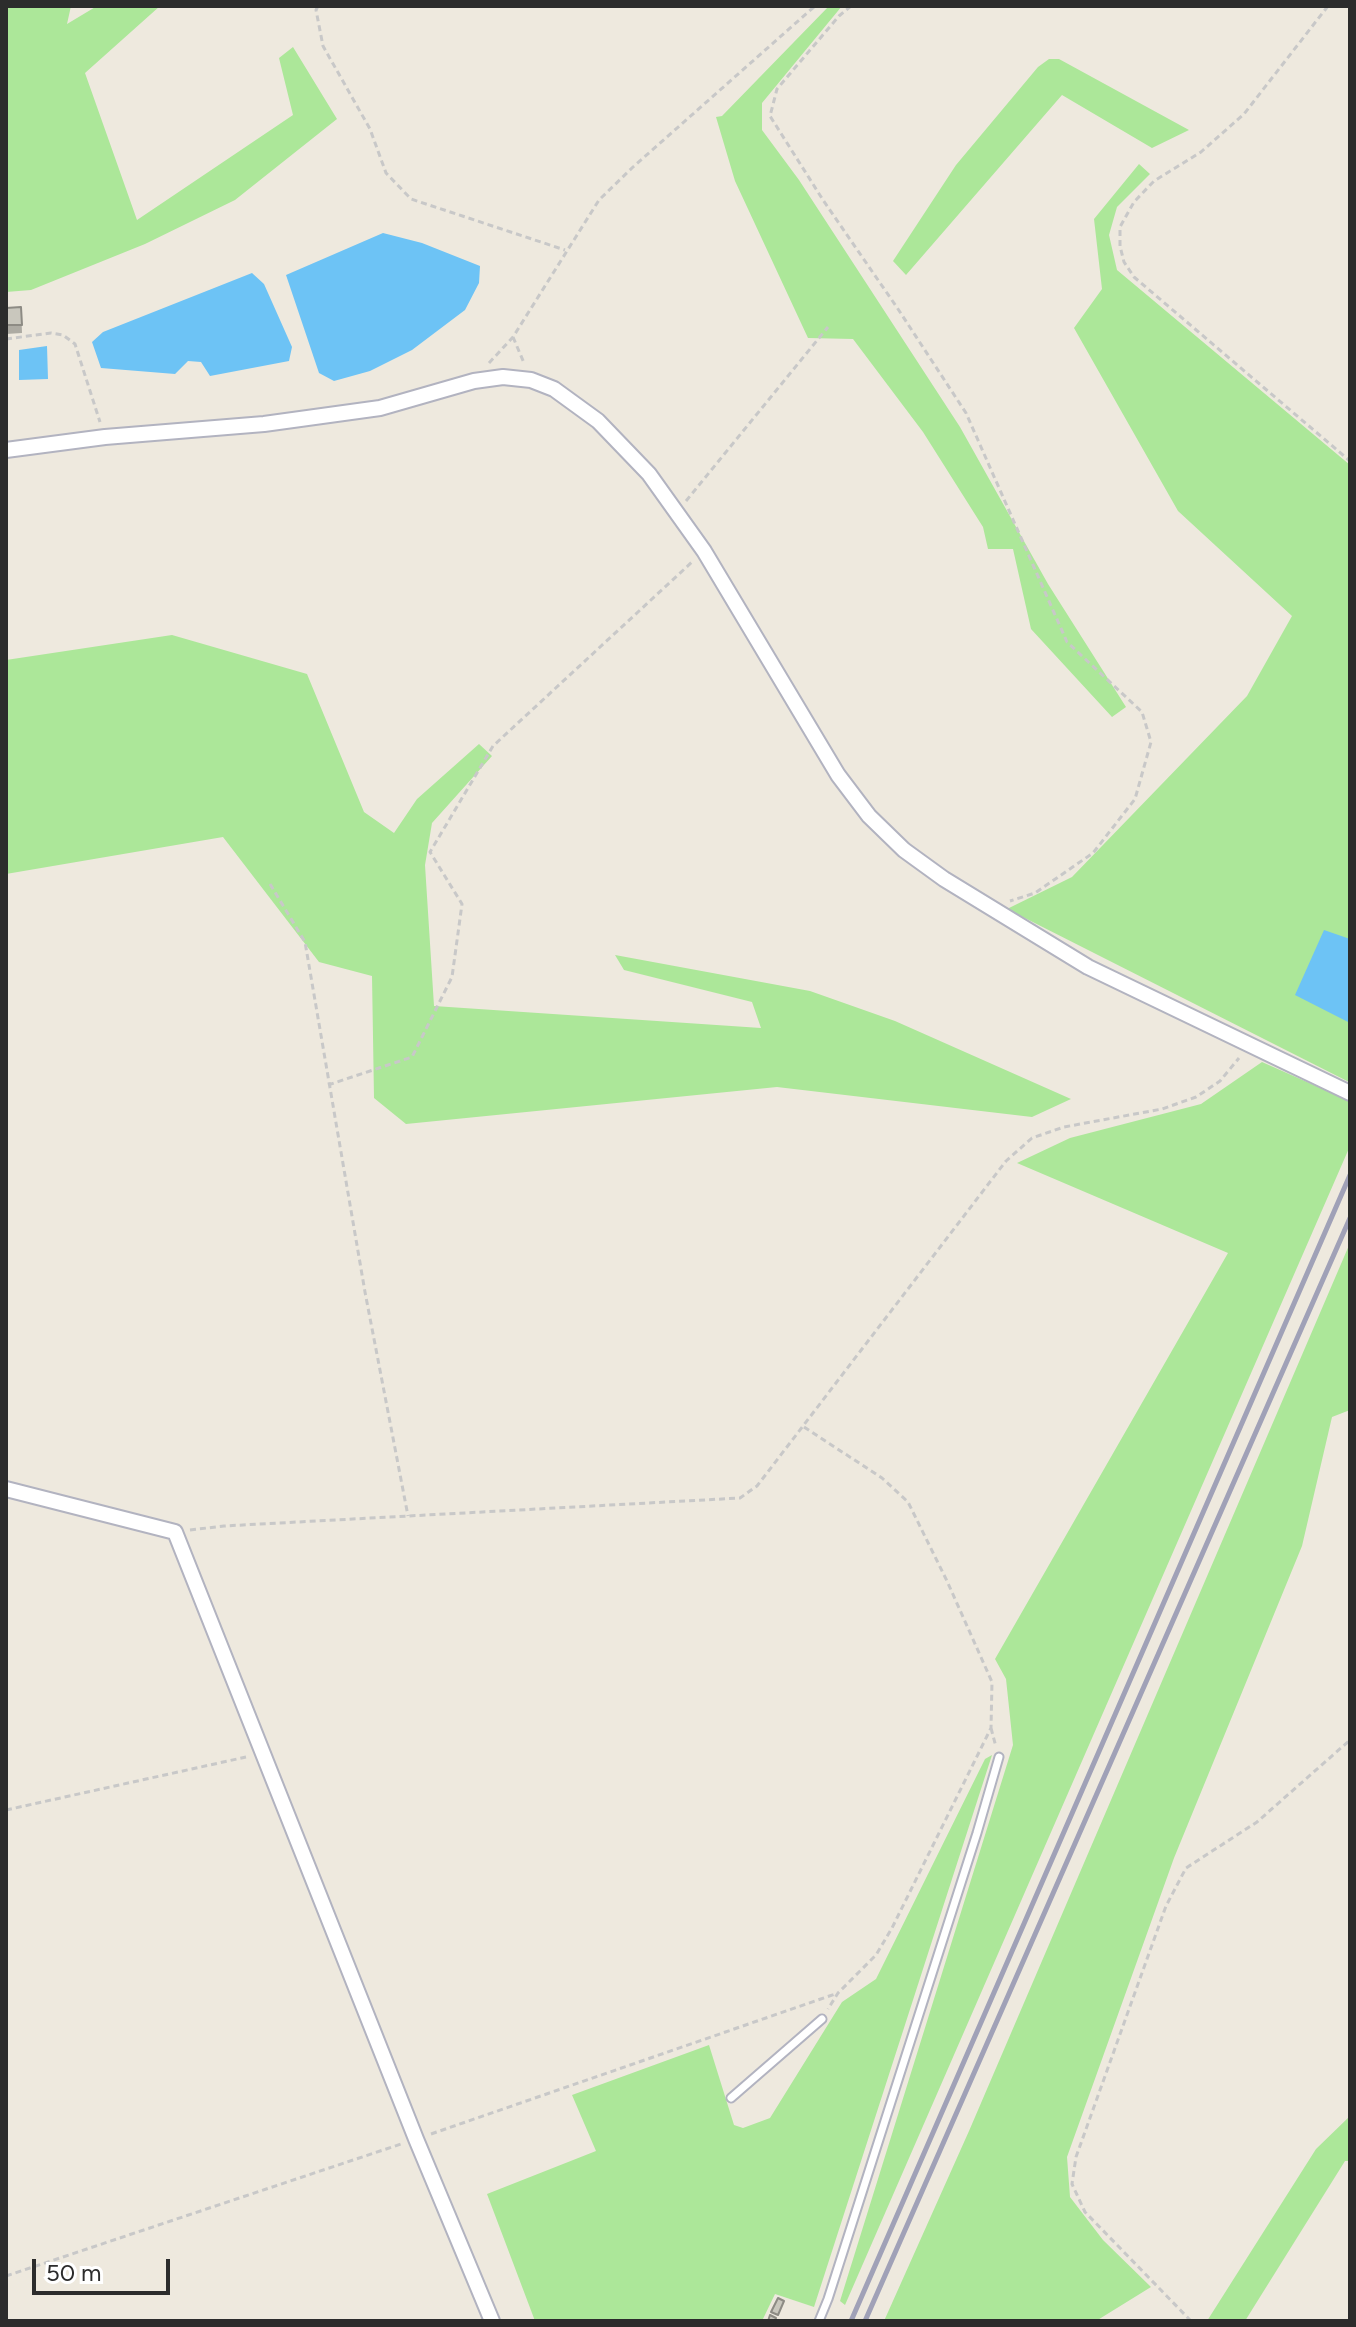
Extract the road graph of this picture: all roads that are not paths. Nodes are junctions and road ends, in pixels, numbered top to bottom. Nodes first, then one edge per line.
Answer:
1 (6, 450) edge
2 (1350, 1093) edge
3 (6, 1489) edge
4 (999, 1757) road end
5 (822, 2019) road end
6 (731, 2098) dead end
7 (492, 2321) edge
8 (819, 2321) edge

1 - 2 street
3 - 7 street
4 - 8 lane
5 - 6 lane

